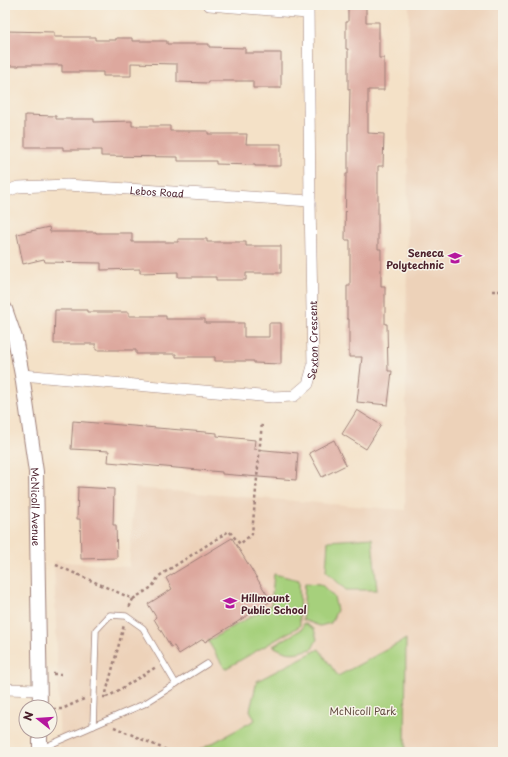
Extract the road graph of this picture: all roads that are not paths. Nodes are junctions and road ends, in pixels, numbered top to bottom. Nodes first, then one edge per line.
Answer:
1 (209, 5) edge
2 (307, 9) edge
3 (5, 192) edge
4 (310, 200) junction
5 (5, 309) edge
6 (22, 375) junction
7 (207, 664) dead end
8 (176, 684) junction
9 (5, 689) edge
10 (40, 690) junction
11 (40, 699) edge
12 (93, 726) junction
13 (40, 739) edge
14 (40, 751) edge

1 - 2 street
2 - 4 street, Sexton Crescent
3 - 4 street, Lebos Road
4 - 6 street, Sexton Crescent
5 - 6 street, McNicoll Avenue
6 - 10 street, McNicoll Avenue
7 - 8 lane
8 - 12 lane
8 - 12 lane
9 - 10 street
10 - 11 street, McNicoll Avenue
12 - 14 lane
13 - 14 street

